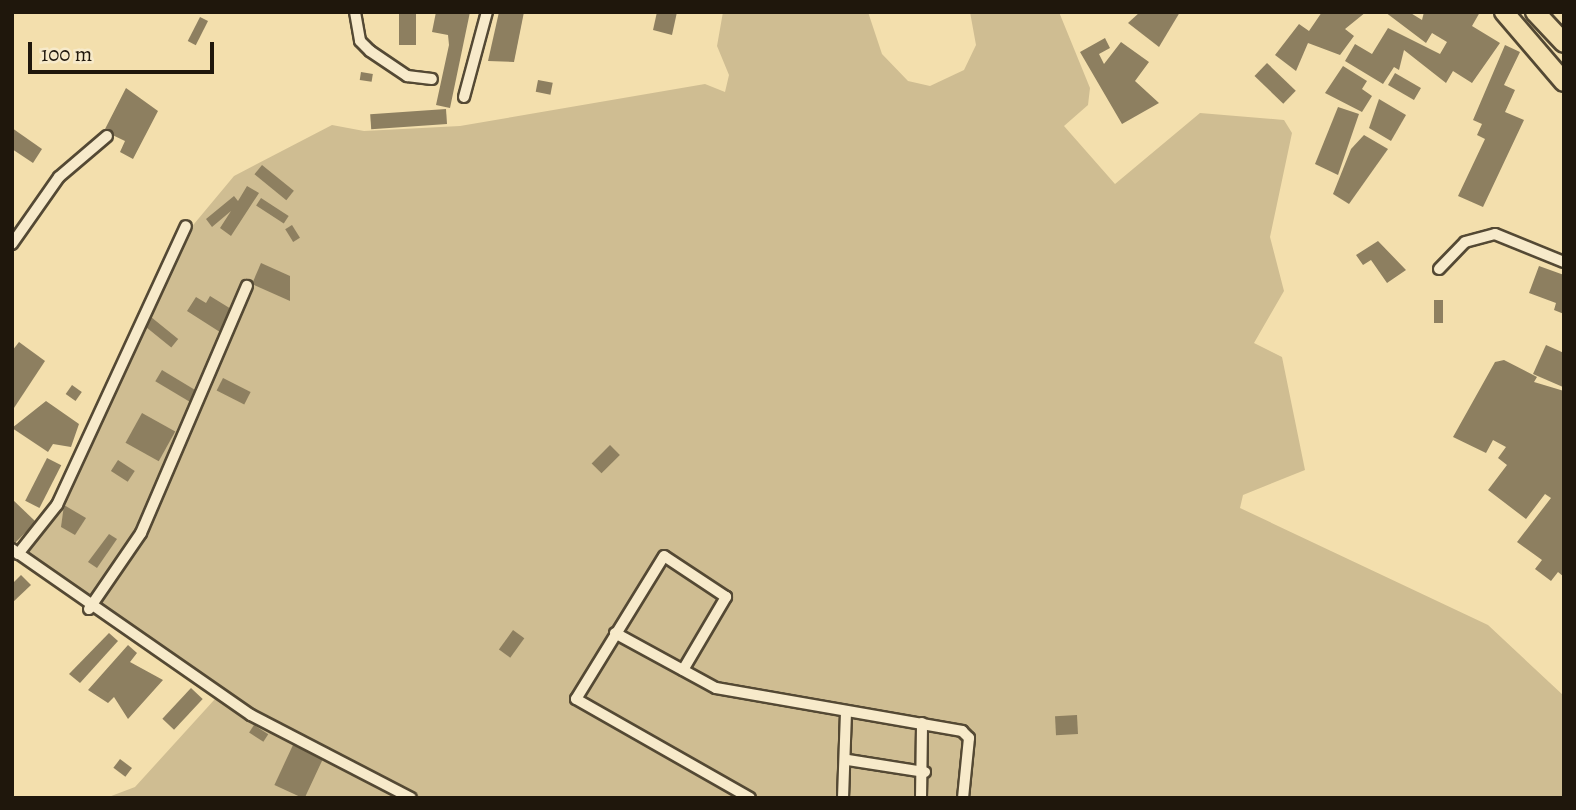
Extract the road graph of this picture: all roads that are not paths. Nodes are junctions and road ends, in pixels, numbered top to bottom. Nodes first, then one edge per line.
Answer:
1 (355, 12) edge
2 (488, 12) edge
3 (1504, 12) edge
4 (1535, 12) edge
5 (1564, 43) edge
6 (432, 79) dead end
7 (1564, 82) edge
8 (464, 97) dead end
9 (107, 136) dead end
10 (186, 226) dead end
11 (12, 244) edge
12 (1564, 262) edge
13 (1439, 269) dead end
14 (247, 286) dead end
15 (15, 552) edge
16 (89, 609) junction
17 (615, 632) junction
18 (683, 670) junction
19 (846, 712) junction
20 (922, 723) junction
21 (848, 760) junction
22 (925, 772) junction
23 (411, 798) edge
24 (750, 798) edge
25 (843, 798) edge
26 (921, 798) edge
27 (963, 798) edge

1 - 6 street
2 - 8 street
3 - 7 main road
4 - 5 main road
9 - 11 street
10 - 15 street
12 - 13 street
14 - 16 street
15 - 16 street
16 - 23 street
17 - 18 street
17 - 18 street
17 - 24 street
18 - 19 street
19 - 20 street
19 - 21 street
20 - 22 street
20 - 27 street
21 - 22 street
21 - 25 street
22 - 26 street

